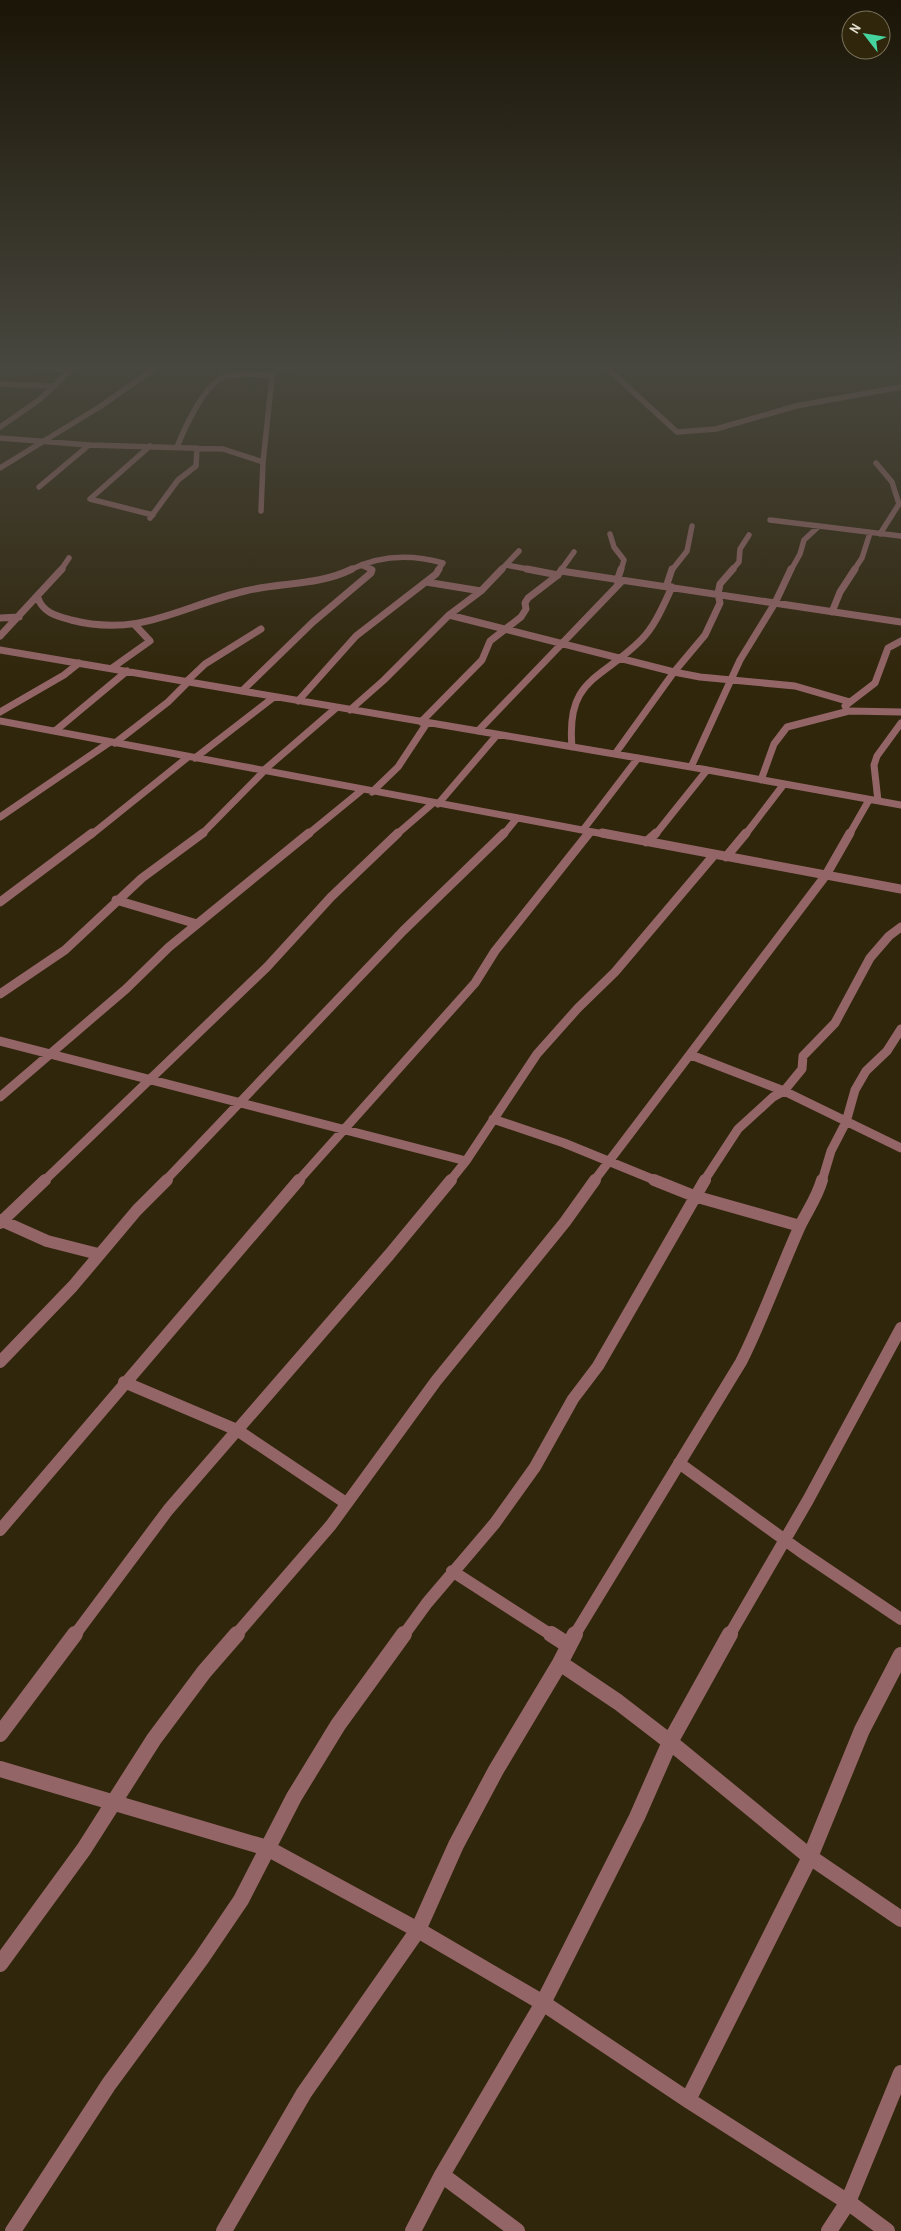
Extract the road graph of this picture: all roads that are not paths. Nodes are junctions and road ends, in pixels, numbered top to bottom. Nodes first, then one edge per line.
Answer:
1 (57, 472) edge
2 (120, 472) edge
3 (188, 472) edge
4 (263, 472) edge
5 (884, 472) edge
6 (39, 487) dead end
7 (261, 511) dead end
8 (770, 520) dead end
9 (692, 526) dead end
10 (818, 527) junction
11 (870, 533) junction
12 (610, 534) dead end
13 (880, 534) junction
14 (750, 535) dead end
15 (901, 536) edge
16 (518, 551) dead end
17 (574, 552) dead end
18 (69, 558) dead end
19 (361, 565) junction
20 (506, 565) junction
21 (560, 573) junction
22 (619, 581) junction
23 (426, 582) junction
24 (669, 587) junction
25 (481, 591) junction
26 (718, 594) junction
27 (38, 598) junction
28 (776, 604) junction
29 (832, 612) junction
30 (450, 615) junction
31 (0, 618) edge
32 (19, 618) junction
33 (901, 622) edge
34 (136, 625) junction
35 (505, 628) junction
36 (261, 629) dead end
37 (0, 636) edge
38 (901, 641) edge
39 (563, 643) junction
40 (0, 650) edge
41 (620, 660) junction
42 (79, 663) junction
43 (112, 668) junction
44 (127, 671) junction
45 (674, 672) junction
46 (731, 680) junction
47 (187, 682) junction
48 (242, 691) junction
49 (274, 697) junction
50 (298, 701) junction
51 (850, 702) junction
52 (336, 708) junction
53 (350, 710) junction
54 (0, 712) edge
55 (901, 712) edge
56 (836, 713) junction
57 (0, 721) edge
58 (10, 723) junction
59 (424, 723) junction
60 (901, 723) edge
61 (0, 730) edge
62 (55, 731) junction
63 (478, 732) junction
64 (497, 735) junction
65 (112, 742) junction
66 (572, 747) junction
67 (614, 754) junction
68 (192, 757) junction
69 (638, 758) junction
70 (692, 767) junction
71 (707, 770) junction
72 (264, 771) junction
73 (760, 780) junction
74 (784, 784) junction
75 (362, 790) junction
76 (372, 792) junction
77 (868, 800) junction
78 (878, 801) junction
79 (435, 803) junction
80 (901, 805) edge
81 (0, 817) edge
82 (517, 818) junction
83 (587, 831) junction
84 (646, 842) junction
85 (714, 855) junction
86 (726, 857) junction
87 (826, 875) junction
88 (901, 889) edge
89 (116, 900) junction
90 (0, 902) edge
91 (197, 924) junction
92 (901, 927) edge
93 (0, 994) edge
94 (901, 1029) edge
95 (0, 1041) edge
96 (51, 1055) junction
97 (691, 1055) junction
98 (149, 1078) junction
99 (784, 1091) junction
100 (0, 1098) edge
101 (241, 1104) junction
102 (493, 1119) junction
103 (846, 1122) junction
104 (346, 1128) junction
105 (901, 1148) edge
106 (466, 1161) junction
107 (607, 1162) junction
108 (694, 1196) junction
109 (1, 1221) edge
110 (800, 1226) junction
111 (98, 1254) junction
112 (901, 1328) edge
113 (0, 1362) edge
114 (124, 1382) junction
115 (238, 1430) junction
116 (679, 1462) junction
117 (346, 1503) junction
118 (0, 1530) edge
119 (784, 1538) junction
120 (452, 1571) junction
121 (901, 1619) edge
122 (568, 1645) junction
123 (901, 1655) edge
124 (560, 1663) junction
125 (0, 1734) edge
126 (670, 1742) junction
127 (0, 1769) edge
128 (114, 1802) junction
129 (267, 1848) junction
130 (810, 1857) junction
131 (901, 1919) edge
132 (418, 1930) junction
133 (0, 1964) edge
134 (543, 2003) junction
135 (901, 2073) edge
136 (688, 2100) junction
137 (442, 2175) junction
138 (848, 2202) junction
139 (13, 2231) edge
140 (224, 2231) edge
141 (414, 2231) edge
142 (517, 2231) edge
143 (830, 2231) edge
144 (887, 2231) edge

1 - 6 street
2 - 3 street
4 - 7 street
5 - 13 street
8 - 10 street
9 - 24 street
10 - 11 street
10 - 28 street
11 - 13 street
11 - 29 street
12 - 22 street
13 - 15 street
14 - 26 street
16 - 20 street
17 - 21 street
18 - 27 street
19 - 23 street
19 - 34 street
19 - 48 street
20 - 21 street
20 - 25 street
21 - 22 street
21 - 35 street
22 - 24 street
22 - 39 street
23 - 25 street
23 - 50 street
24 - 26 street
24 - 41 street
25 - 30 street
26 - 28 street
26 - 45 street
27 - 32 street
27 - 34 street
28 - 29 street
28 - 46 street
29 - 33 street
30 - 35 street
30 - 53 street
31 - 32 street
32 - 37 street
34 - 43 street
35 - 39 street
35 - 59 street
36 - 47 street
38 - 51 street
39 - 41 street
39 - 63 street
40 - 42 street
41 - 45 street
41 - 66 street
42 - 43 street
42 - 54 street
43 - 44 street
44 - 47 street
44 - 62 street
45 - 46 street
45 - 67 street
46 - 51 street
46 - 70 street
47 - 48 street
47 - 65 street
48 - 49 street
49 - 50 street
49 - 68 street
50 - 52 street
51 - 56 street
52 - 53 street
52 - 72 street
53 - 59 street
55 - 56 street
56 - 73 street
57 - 58 street
58 - 61 street
58 - 62 street
59 - 63 street
59 - 76 street
60 - 78 street
62 - 65 street
63 - 64 street
64 - 66 street
64 - 79 street
65 - 68 street
65 - 81 street
66 - 67 street
67 - 69 street
68 - 72 street
68 - 90 street
69 - 70 street
69 - 83 street
70 - 71 street
71 - 73 street
71 - 84 street
72 - 75 street
72 - 89 street
73 - 74 street
74 - 77 street
74 - 86 street
75 - 76 street
75 - 91 street
76 - 79 street
77 - 78 street
77 - 87 street
78 - 80 street
79 - 82 street
79 - 98 street
82 - 83 street
82 - 101 street
83 - 84 street
83 - 104 street
84 - 85 street
85 - 86 street
85 - 102 street
86 - 87 street
87 - 88 street
87 - 97 street
89 - 91 street
89 - 93 street
91 - 96 street
92 - 99 street
94 - 103 street
95 - 96 street
96 - 98 street
96 - 100 street
97 - 99 street
97 - 107 street
98 - 101 street
98 - 109 street
99 - 103 street
99 - 108 street
101 - 104 street
101 - 111 street
102 - 106 street
102 - 107 street
103 - 105 street
103 - 110 street
104 - 106 street
104 - 114 street
106 - 115 street
107 - 108 street
107 - 117 street
108 - 110 street
108 - 120 street
109 - 111 street
110 - 116 street
111 - 113 street
112 - 119 street
114 - 115 street
114 - 118 street
115 - 117 street
115 - 125 street
116 - 119 street
116 - 122 street
117 - 128 street
119 - 121 street
119 - 126 street
120 - 122 street
120 - 129 street
122 - 124 street
123 - 130 street
124 - 126 street
124 - 132 street
126 - 130 street
126 - 134 street
127 - 128 street
128 - 129 street
128 - 133 street
129 - 132 street
129 - 139 street
130 - 131 street
130 - 136 street
132 - 134 street
132 - 140 street
134 - 136 street
134 - 137 street
135 - 138 street
136 - 138 street
137 - 141 street
137 - 142 street
138 - 143 street
138 - 144 street

